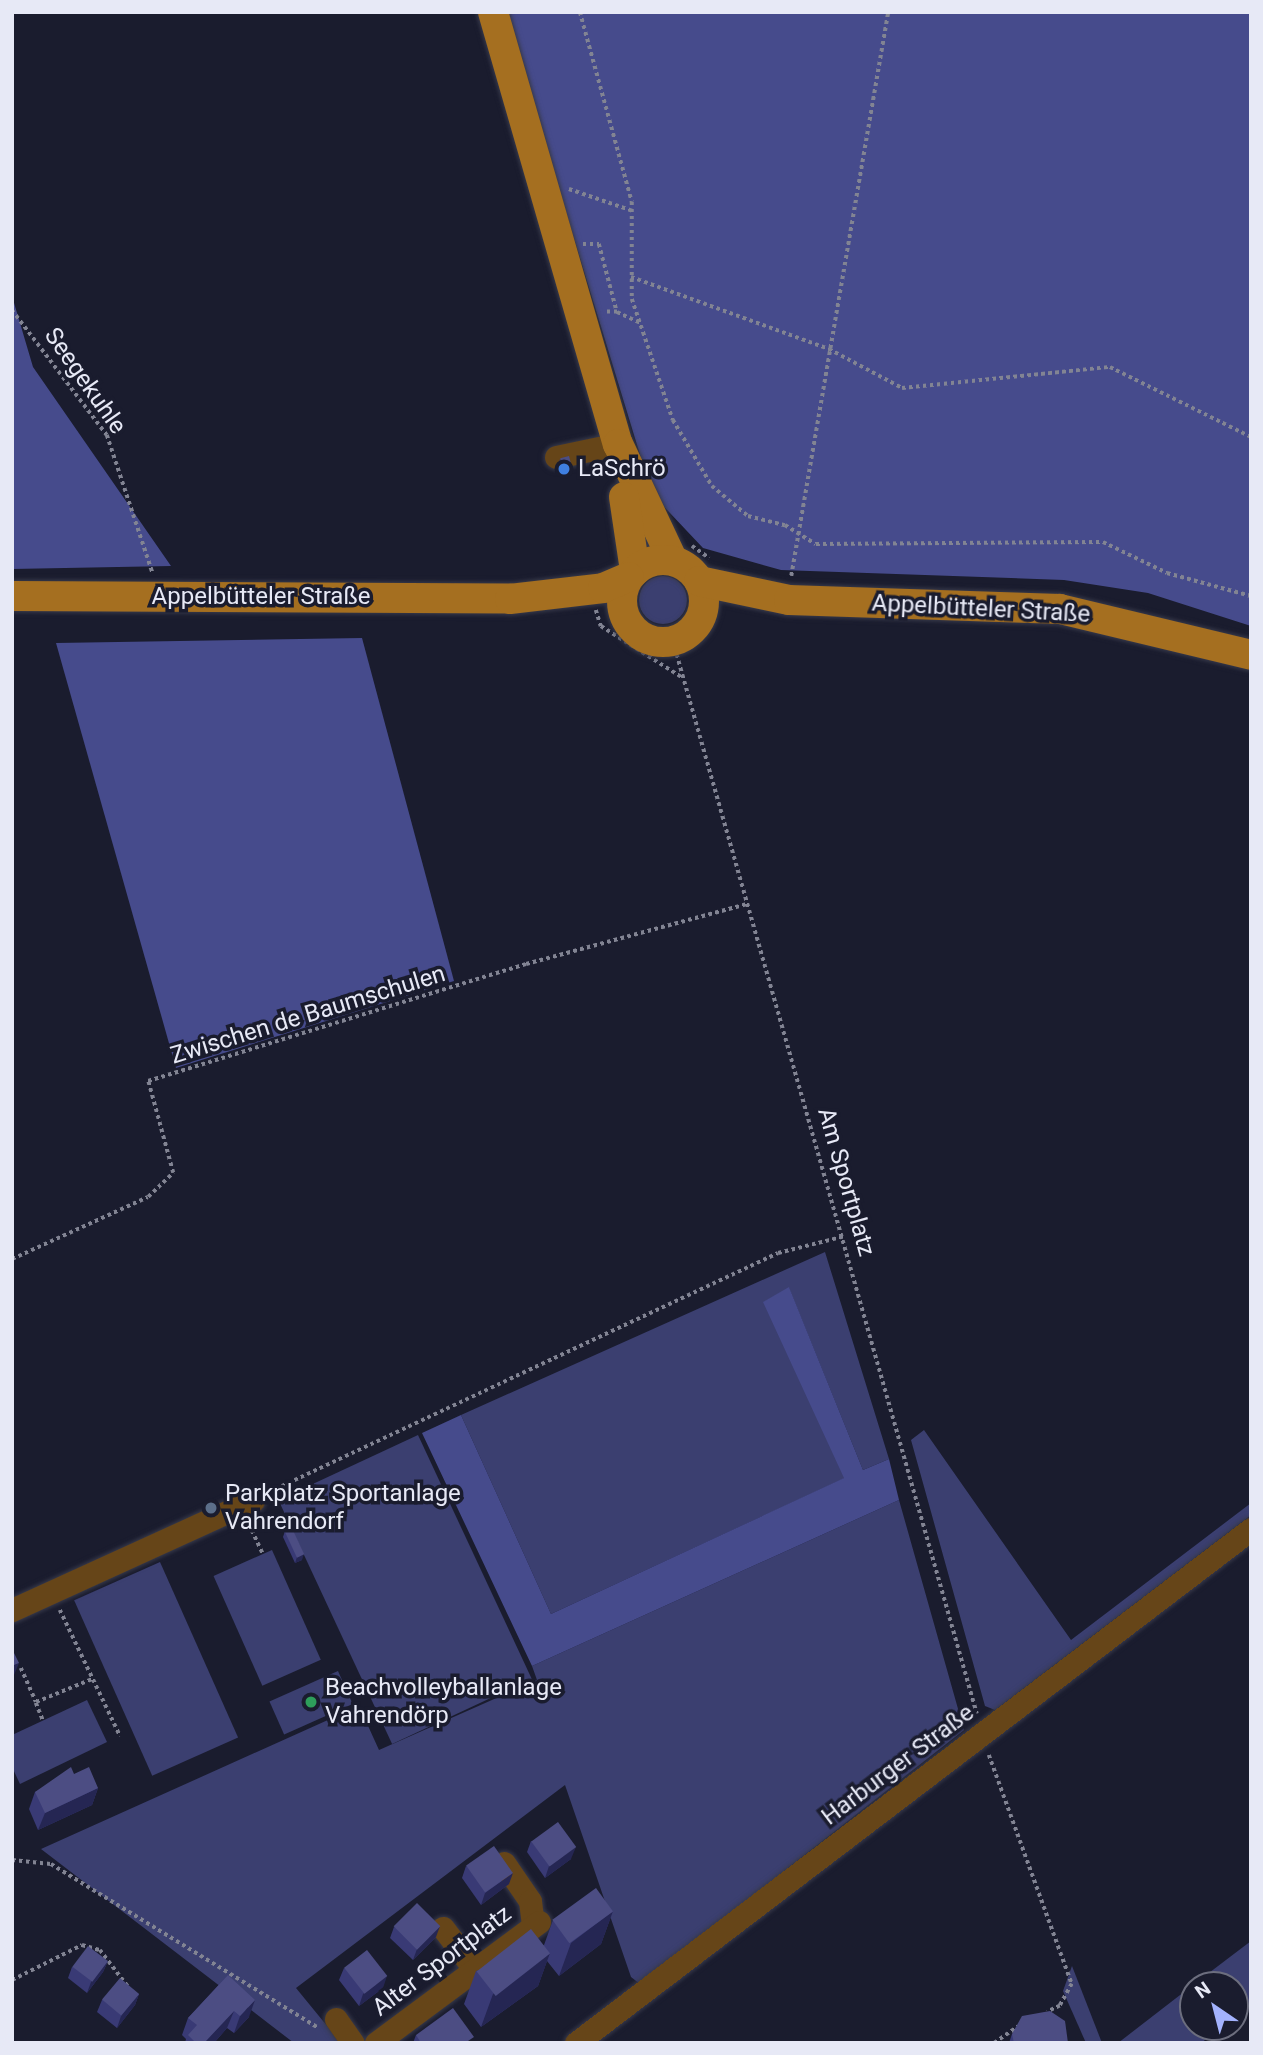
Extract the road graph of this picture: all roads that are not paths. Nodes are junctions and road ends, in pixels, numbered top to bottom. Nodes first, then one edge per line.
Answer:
1 (493, 12) edge
2 (618, 444) junction
3 (556, 457) dead end
4 (673, 561) junction
5 (632, 574) junction
6 (699, 580) junction
7 (790, 590) junction
8 (12, 596) edge
9 (510, 599) junction
10 (628, 622) junction
11 (698, 623) junction
12 (1251, 655) edge
13 (247, 1503) road end
14 (1251, 1529) edge
15 (12, 1610) edge
16 (504, 1863) edge
17 (443, 1928) dead end
18 (474, 1970) junction
19 (328, 2024) road end
20 (353, 2043) edge
21 (376, 2043) edge
22 (576, 2043) edge

1 - 2 main road
2 - 3 street
2 - 4 main road
2 - 5 main road
4 - 5 main road
4 - 6 main road
5 - 9 main road, Appelbütteler Straße
5 - 10 main road
6 - 7 main road, Appelbütteler Straße
6 - 11 main road
7 - 11 main road, Appelbütteler Straße
7 - 12 main road, Appelbütteler Straße
8 - 9 main road, Appelbütteler Straße
9 - 10 main road, Appelbütteler Straße
10 - 11 main road
13 - 15 street
14 - 22 street, Harburger Straße
16 - 18 street, Alter Sportplatz
17 - 18 street
18 - 21 street, Alter Sportplatz
19 - 20 street

